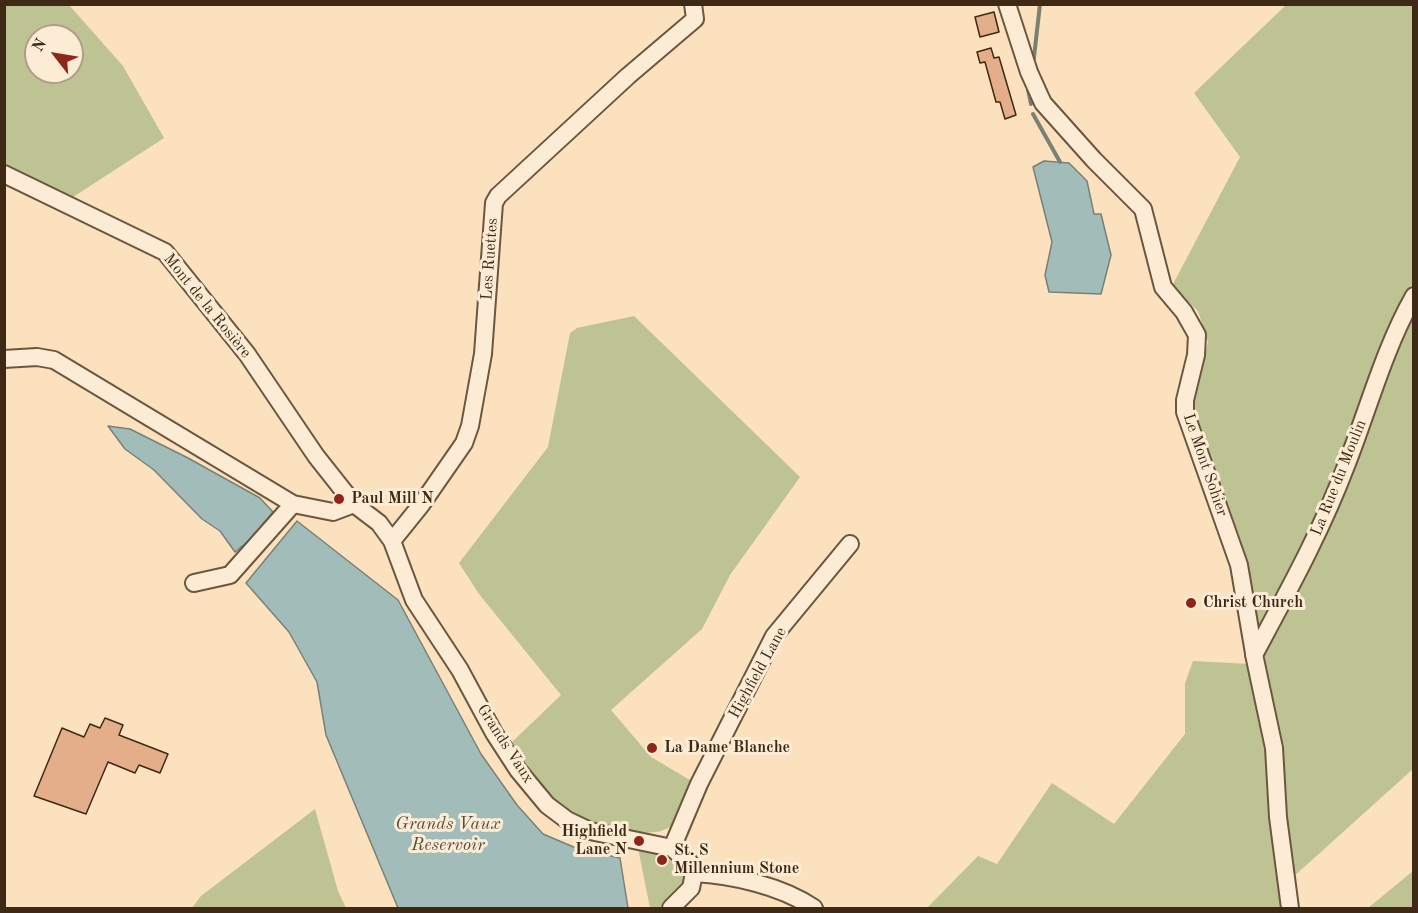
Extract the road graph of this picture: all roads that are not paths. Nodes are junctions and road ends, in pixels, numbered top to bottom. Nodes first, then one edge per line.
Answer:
1 (693, 4) edge
2 (1007, 4) edge
3 (4, 174) edge
4 (1413, 296) edge
5 (4, 358) edge
6 (293, 504) junction
7 (354, 504) junction
8 (392, 541) junction
9 (850, 544) dead end
10 (194, 583) dead end
11 (1254, 655) junction
12 (672, 848) junction
13 (694, 873) junction
14 (671, 909) edge
15 (814, 909) edge
16 (1290, 909) edge

1 - 8 street, Les Ruettes
2 - 11 street, Le Mont Sohier
3 - 7 street, Mont de la Rosière
4 - 11 street, La Rue du Moulin
5 - 6 street
6 - 7 street
6 - 10 street
7 - 8 street, Grands Vaux
8 - 12 street, Grands Vaux
9 - 12 street, Highfield Lane
11 - 16 street, Le Mont Sohier
12 - 13 street
13 - 14 street
13 - 15 street

